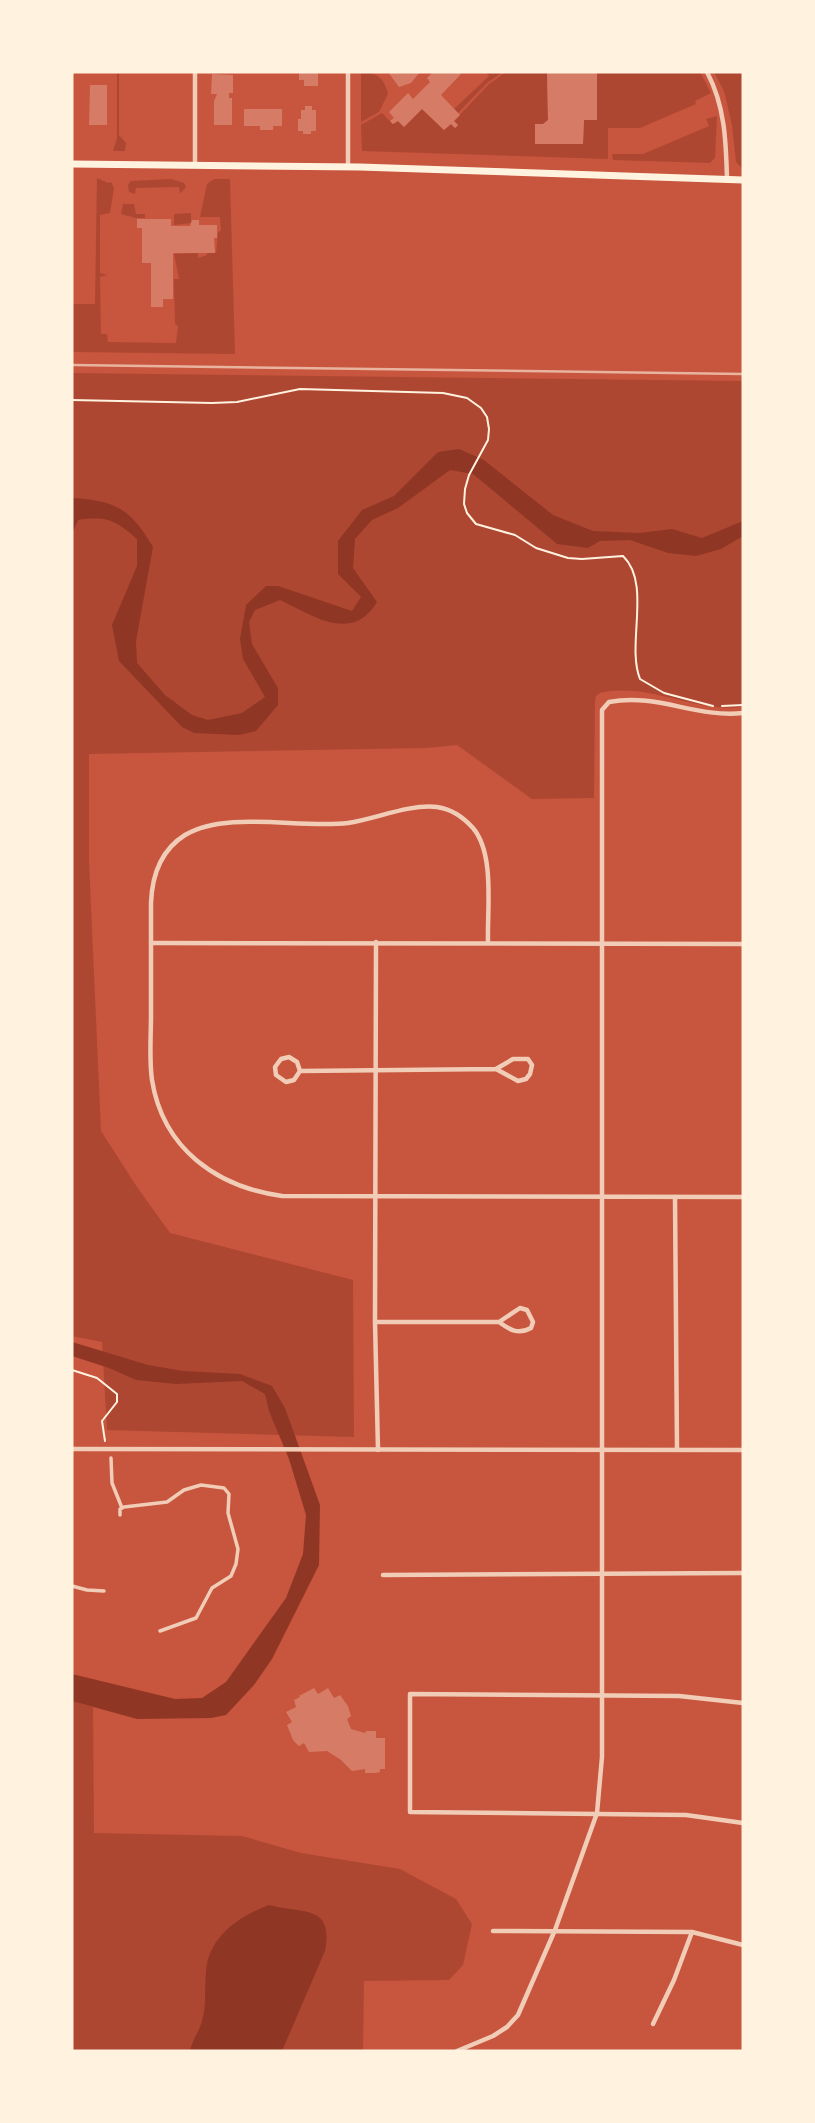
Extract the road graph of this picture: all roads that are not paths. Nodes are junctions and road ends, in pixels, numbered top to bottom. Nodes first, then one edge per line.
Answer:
1 (195, 72) edge
2 (348, 72) edge
3 (707, 72) edge
4 (72, 164) edge
5 (195, 164) junction
6 (348, 167) junction
7 (727, 179) junction
8 (743, 180) edge
9 (743, 713) edge
10 (376, 942) junction
11 (488, 942) junction
12 (602, 942) junction
13 (151, 943) junction
14 (743, 944) edge
15 (496, 1069) junction
16 (374, 1070) junction
17 (300, 1071) junction
18 (376, 1196) junction
19 (743, 1197) edge
20 (603, 1198) junction
21 (675, 1198) junction
22 (375, 1322) junction
23 (499, 1322) junction
24 (603, 1448) junction
25 (677, 1448) junction
26 (72, 1449) edge
27 (378, 1450) junction
28 (743, 1450) edge
29 (111, 1458) dead end
30 (122, 1508) junction
31 (120, 1515) dead end
32 (743, 1573) edge
33 (383, 1575) dead end
34 (601, 1575) junction
35 (72, 1586) edge
36 (104, 1591) dead end
37 (160, 1631) dead end
38 (602, 1695) junction
39 (743, 1703) edge
40 (597, 1813) junction
41 (743, 1823) edge
42 (555, 1930) junction
43 (493, 1931) dead end
44 (692, 1932) junction
45 (743, 1945) edge
46 (653, 2024) dead end
47 (457, 2051) edge

1 - 5 street
2 - 6 street
3 - 7 street
4 - 5 main road
5 - 6 main road
6 - 7 main road
7 - 8 main road
9 - 12 street
10 - 11 street
10 - 13 street
10 - 16 street
11 - 12 street
11 - 13 street
12 - 14 street
12 - 20 street
13 - 18 street
15 - 15 street
15 - 16 street
16 - 17 street
16 - 18 street
17 - 17 street
18 - 20 street
18 - 22 street
19 - 21 street
20 - 21 street
20 - 24 street
21 - 25 street
22 - 23 street
22 - 27 street
23 - 23 street
24 - 25 street
24 - 27 street
24 - 34 street
25 - 28 street
26 - 27 street
29 - 30 street
30 - 31 street
30 - 37 street
32 - 34 street
33 - 34 street
34 - 38 street
35 - 36 street
38 - 39 street
38 - 40 street
38 - 40 street
40 - 41 street
40 - 42 street
42 - 43 street
42 - 44 street
42 - 47 street
44 - 45 street
44 - 46 street

